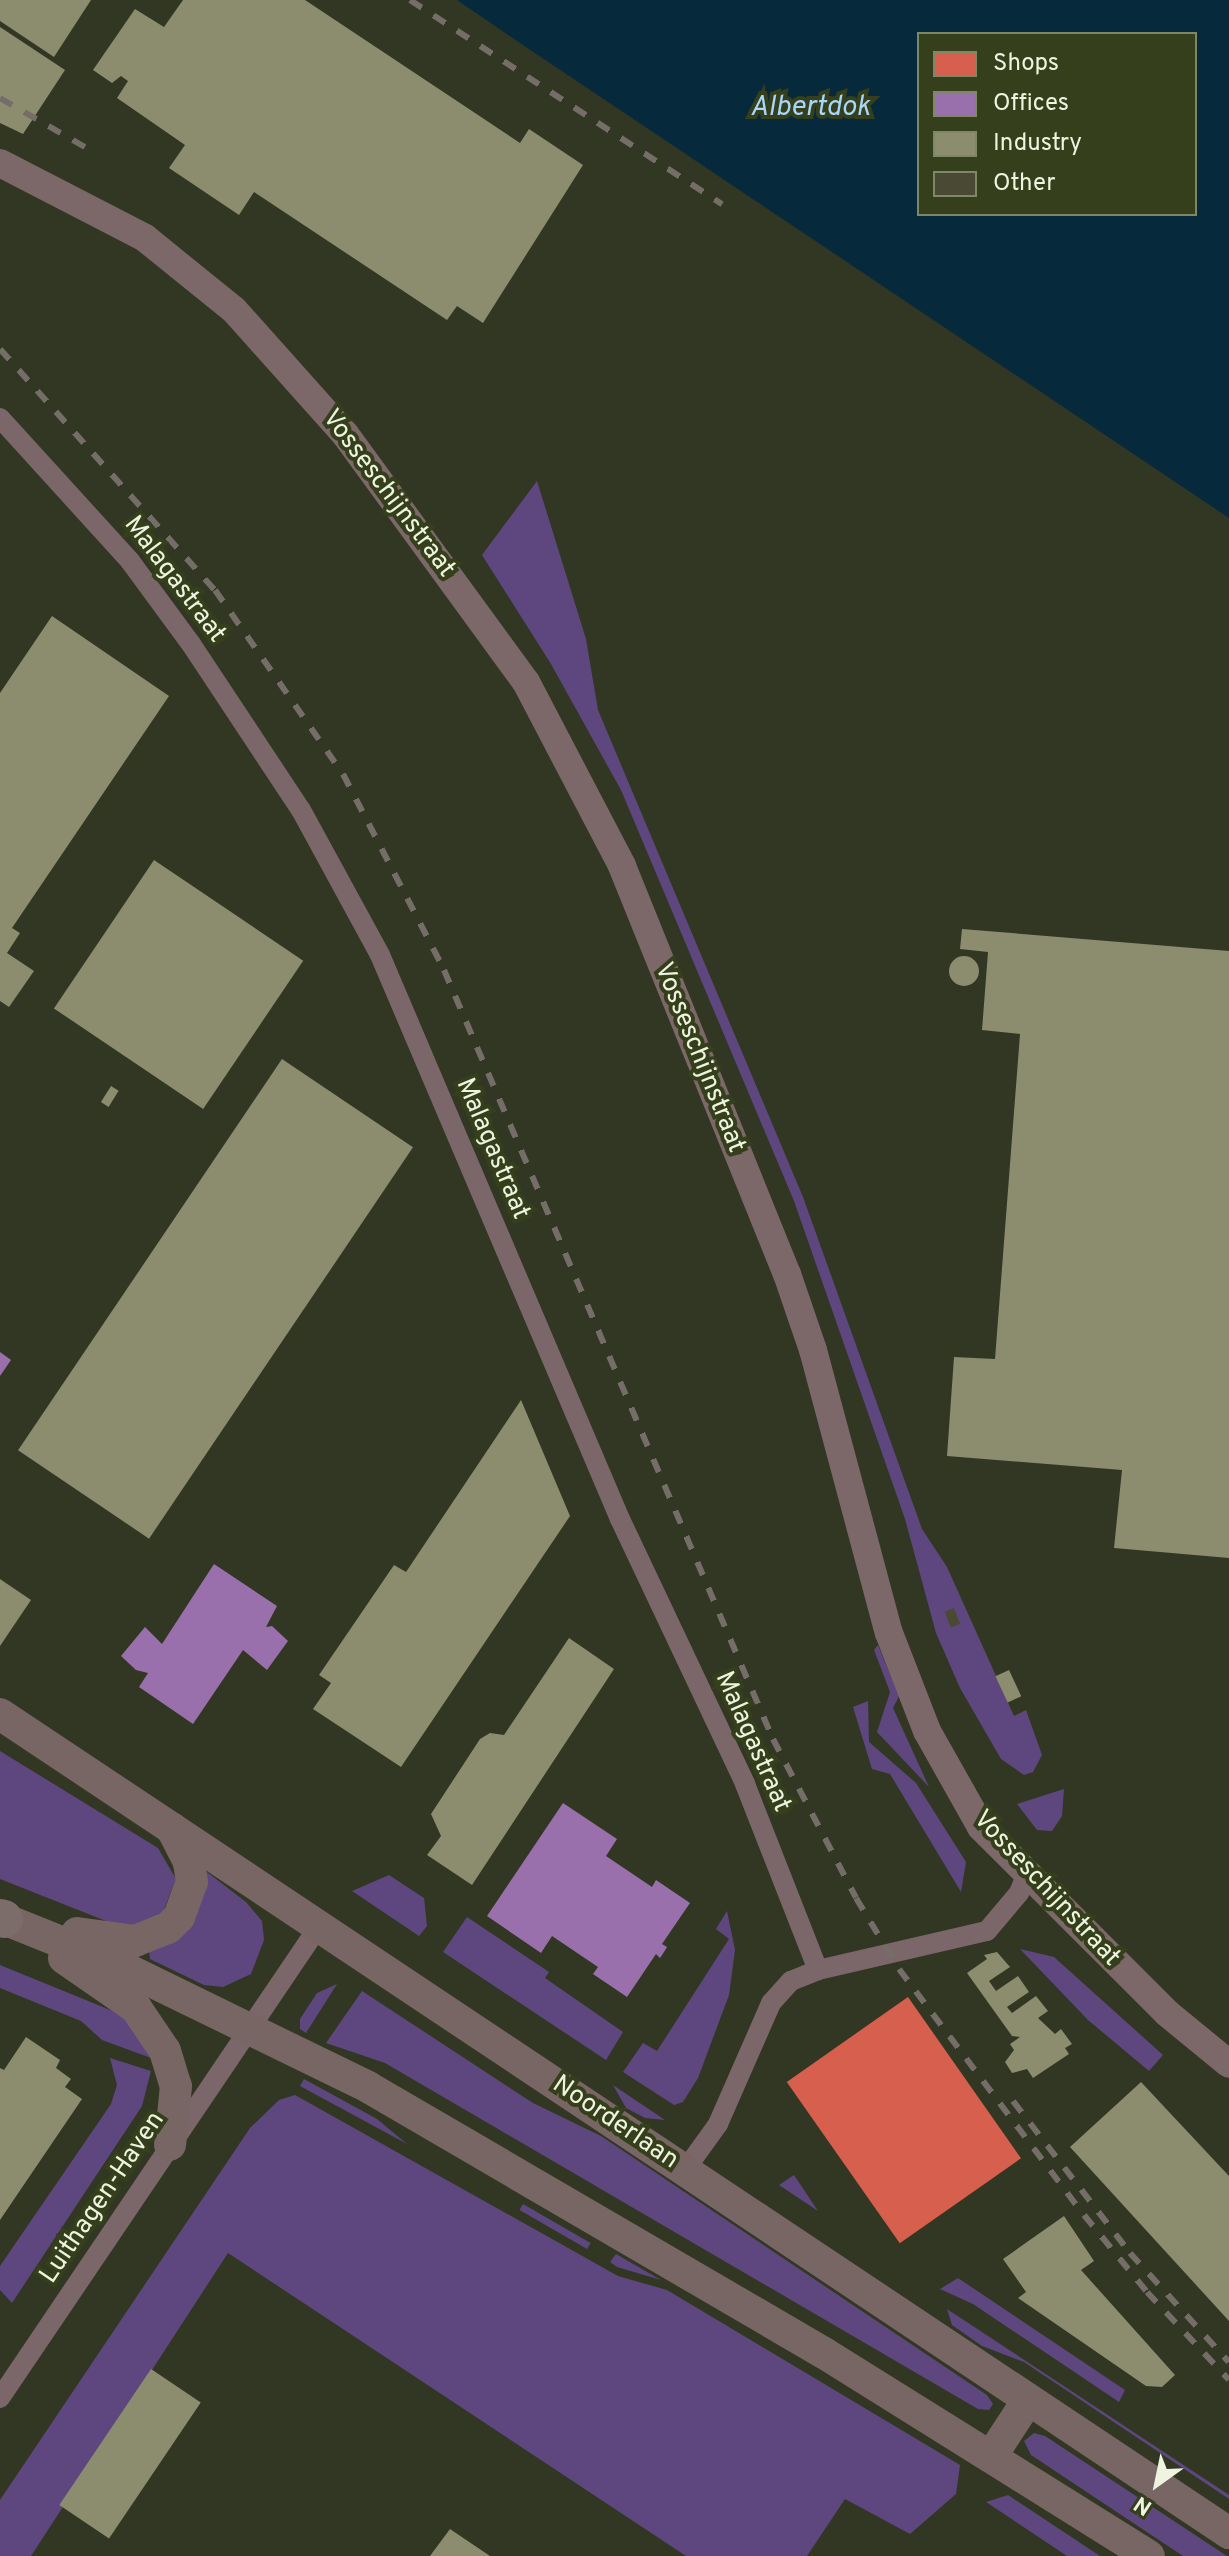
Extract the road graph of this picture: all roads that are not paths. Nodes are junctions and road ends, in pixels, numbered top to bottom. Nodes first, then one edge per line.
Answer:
1 (0, 163) edge
2 (0, 418) edge
3 (0, 1714) edge
4 (170, 1826) junction
5 (1027, 1873) junction
6 (2, 1919) edge
7 (319, 1926) junction
8 (818, 1970) junction
9 (249, 2027) junction
10 (1229, 2064) edge
11 (170, 2145) junction
12 (685, 2170) junction
13 (0, 2398) edge
14 (1028, 2400) junction
15 (992, 2455) junction
16 (1229, 2533) edge
17 (1149, 2556) edge

1 - 5 street, Vosseschijnstraat
2 - 8 street, Malagastraat
3 - 4 main road, Noorderlaan
4 - 6 main road
4 - 7 main road, Noorderlaan
5 - 8 street
5 - 10 street, Vosseschijnstraat
6 - 9 main road
6 - 11 main road
7 - 9 street, Luithagen-Haven
7 - 12 main road, Noorderlaan
8 - 12 street
9 - 11 street, Luithagen-Haven
9 - 15 main road
11 - 13 street, Luithagen-Haven
12 - 14 main road, Noorderlaan
14 - 15 main road
14 - 16 main road, Noorderlaan
15 - 17 main road

